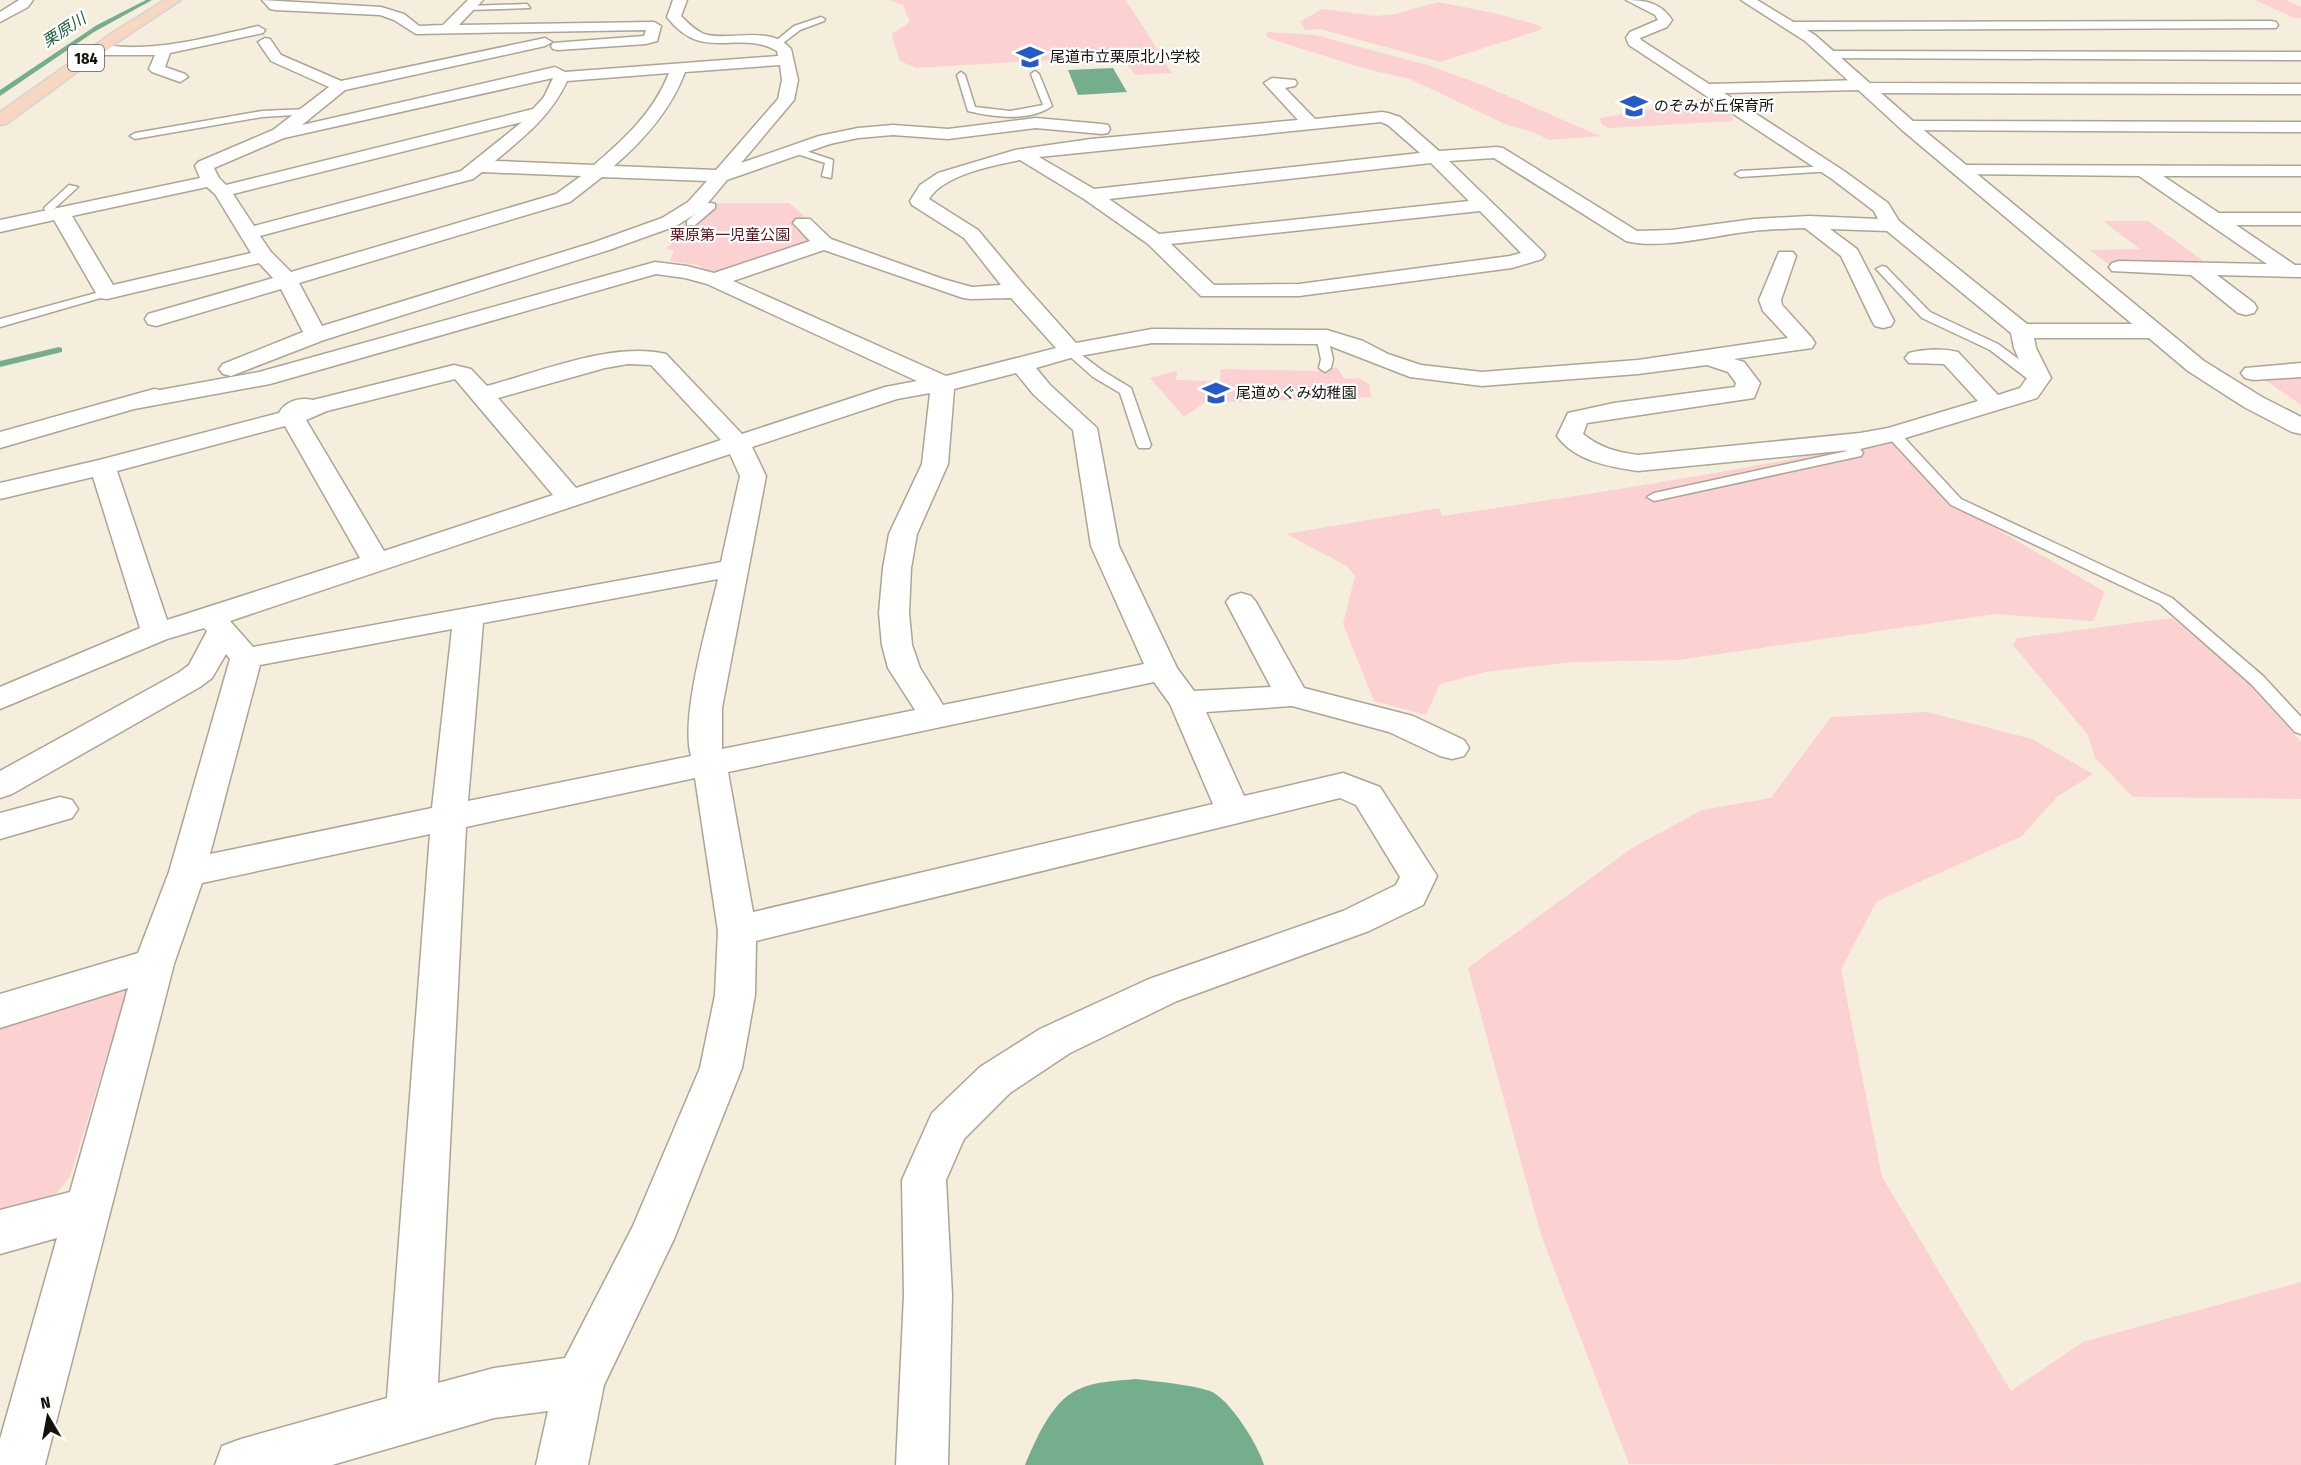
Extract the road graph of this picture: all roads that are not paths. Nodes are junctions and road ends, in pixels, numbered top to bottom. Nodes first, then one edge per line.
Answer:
1 (26, 0) edge
2 (174, 0) edge
3 (269, 0) edge
4 (392, 0) edge
5 (1633, 0) edge
6 (1748, 0) edge
7 (675, 3) edge
8 (472, 4) edge
9 (527, 6) dead end
10 (2096, 10) dead end
11 (2239, 10) dead end
12 (381, 11) junction
13 (0, 18) edge
14 (821, 19) dead end
15 (702, 21) dead end
16 (680, 22) junction
17 (1793, 26) junction
18 (2124, 26) junction
19 (448, 28) junction
20 (776, 44) junction
21 (558, 46) junction
22 (164, 50) junction
23 (95, 51) junction
24 (421, 54) dead end
25 (1829, 55) junction
26 (2179, 56) junction
27 (2301, 56) edge
28 (787, 60) junction
29 (438, 65) junction
30 (679, 68) junction
31 (558, 74) junction
32 (1035, 74) dead end
33 (961, 75) dead end
34 (180, 77) dead end
35 (1289, 83) dead end
36 (340, 86) junction
37 (1864, 86) junction
38 (2237, 88) junction
39 (1707, 89) junction
40 (2301, 89) edge
41 (2265, 103) dead end
42 (308, 112) junction
43 (539, 113) junction
44 (1077, 113) dead end
45 (2283, 113) dead end
46 (1036, 119) junction
47 (0, 120) edge
48 (1311, 124) junction
49 (2301, 125) edge
50 (1908, 126) junction
51 (279, 134) junction
52 (135, 136) dead end
53 (1185, 136) junction
54 (794, 150) junction
55 (1024, 155) junction
56 (1435, 157) junction
57 (958, 158) junction
58 (478, 166) junction
59 (1829, 169) junction
60 (1960, 170) junction
61 (2142, 170) junction
62 (2301, 171) edge
63 (597, 172) junction
64 (1740, 174) dead end
65 (721, 176) junction
66 (827, 176) dead end
67 (217, 186) junction
68 (73, 188) dead end
69 (1090, 195) junction
70 (1485, 205) junction
71 (56, 214) junction
72 (2215, 219) junction
73 (2301, 219) edge
74 (1809, 222) junction
75 (803, 223) dead end
76 (1892, 225) junction
77 (0, 226) edge
78 (248, 233) junction
79 (1155, 240) junction
80 (824, 243) junction
81 (263, 256) junction
82 (1786, 256) dead end
83 (2119, 267) dead end
84 (2195, 268) junction
85 (1882, 269) dead end
86 (2296, 271) edge
87 (287, 280) junction
88 (714, 280) junction
89 (1017, 291) junction
90 (107, 293) junction
91 (2246, 308) dead end
92 (42, 311) junction
93 (0, 314) edge
94 (156, 319) dead end
95 (1883, 321) dead end
96 (0, 323) edge
97 (2022, 331) junction
98 (2153, 331) junction
99 (316, 335) junction
100 (1322, 337) junction
101 (1071, 351) junction
102 (1708, 358) junction
103 (1917, 358) dead end
104 (1022, 365) junction
105 (1325, 368) dead end
106 (2301, 370) edge
107 (2253, 373) dead end
108 (386, 378) dead end
109 (2038, 380) junction
110 (942, 384) junction
111 (482, 395) junction
112 (134, 402) junction
113 (1994, 404) junction
114 (292, 417) junction
115 (2301, 427) edge
116 (1893, 434) junction
117 (0, 440) edge
118 (737, 443) junction
119 (1847, 443) junction
120 (1144, 445) dead end
121 (104, 467) junction
122 (0, 491) edge
123 (1654, 496) dead end
124 (570, 498) junction
125 (376, 561) junction
126 (733, 568) junction
127 (1241, 602) dead end
128 (468, 619) junction
129 (156, 632) junction
130 (226, 635) junction
131 (1162, 670) junction
132 (1292, 696) junction
133 (0, 699) edge
134 (1185, 702) junction
135 (935, 717) junction
136 (2301, 728) edge
137 (1452, 748) dead end
138 (710, 765) junction
139 (0, 786) edge
140 (60, 809) dead end
141 (1233, 810) junction
142 (449, 819) junction
143 (0, 826) edge
144 (187, 872) junction
145 (737, 931) junction
146 (154, 964) junction
147 (0, 1011) edge
148 (86, 1209) junction
149 (0, 1232) edge
150 (580, 1381) junction
151 (411, 1417) junction
152 (19, 1465) edge
153 (242, 1465) edge
154 (562, 1465) edge
155 (922, 1465) edge

1 - 13 street
2 - 23 highway, 184
3 - 12 street
4 - 12 street
5 - 39 street
6 - 17 street
7 - 16 street
8 - 9 lane
8 - 19 street
10 - 18 street
11 - 18 street
12 - 19 street
14 - 20 lane
15 - 16 street
16 - 20 street
17 - 18 street
17 - 25 street
18 - 26 street
19 - 21 street
20 - 28 street
21 - 29 street
21 - 31 street
22 - 23 street
22 - 34 street
22 - 36 street
23 - 47 highway, 184
24 - 29 street
25 - 26 street
25 - 37 street
26 - 27 street
26 - 38 street
28 - 30 street
28 - 65 street
29 - 36 street
30 - 31 street
30 - 63 street
31 - 43 street
31 - 51 street
32 - 46 lane
33 - 46 lane
35 - 48 street
36 - 42 street
37 - 38 street
37 - 39 street
37 - 50 street
38 - 40 street
38 - 41 street
39 - 59 street
42 - 51 street
42 - 52 lane
43 - 58 street
43 - 67 street
44 - 46 street
45 - 49 street
46 - 53 street
46 - 54 street
46 - 57 street
48 - 53 street
48 - 56 street
49 - 50 street
50 - 60 street
51 - 67 street
53 - 55 street
54 - 65 street
54 - 66 lane
55 - 57 street
55 - 69 street
56 - 69 street
56 - 70 street
56 - 74 street
57 - 89 street
58 - 63 street
58 - 78 street
59 - 64 lane
59 - 76 street
60 - 61 street
60 - 98 street
61 - 62 street
61 - 72 street
63 - 65 street
63 - 87 street
65 - 99 street
67 - 71 street
67 - 78 street
68 - 71 lane
69 - 79 street
70 - 79 street
70 - 79 street
71 - 77 street
71 - 90 street
72 - 73 street
72 - 86 street
74 - 76 street
74 - 95 street
75 - 80 street
76 - 97 street
78 - 81 street
80 - 88 street
80 - 89 street
81 - 87 street
81 - 90 street
82 - 102 street
83 - 84 street
84 - 86 street
84 - 91 street
85 - 109 lane
87 - 94 street
87 - 99 street
88 - 110 street
88 - 112 street
89 - 101 street
90 - 92 lane
92 - 93 lane
92 - 96 lane
97 - 98 street
97 - 109 street
98 - 115 street
99 - 112 street
100 - 101 street
100 - 102 street
100 - 105 lane
101 - 104 street
101 - 120 lane
102 - 119 street
103 - 113 street
104 - 110 street
104 - 131 street
106 - 107 street
108 - 114 street
109 - 113 street
110 - 118 street
110 - 135 street
111 - 114 street
111 - 118 street
111 - 124 street
112 - 117 street
113 - 116 street
114 - 121 street
114 - 125 street
116 - 119 street
116 - 136 lane
118 - 124 street
118 - 126 street
119 - 123 lane
121 - 122 street
121 - 129 street
124 - 125 street
125 - 130 street
126 - 128 street
126 - 138 street
127 - 132 street
128 - 130 street
128 - 142 street
129 - 130 street
129 - 133 street
130 - 139 street
130 - 144 street
131 - 134 street
131 - 135 street
132 - 134 street
132 - 137 street
134 - 141 street
135 - 138 street
138 - 142 street
138 - 145 street
140 - 143 street
141 - 145 street
141 - 155 street
142 - 144 street
142 - 151 street
144 - 146 street
145 - 150 street
146 - 147 street
146 - 148 street
148 - 149 street
148 - 152 street
150 - 151 street
150 - 154 street
151 - 153 street

